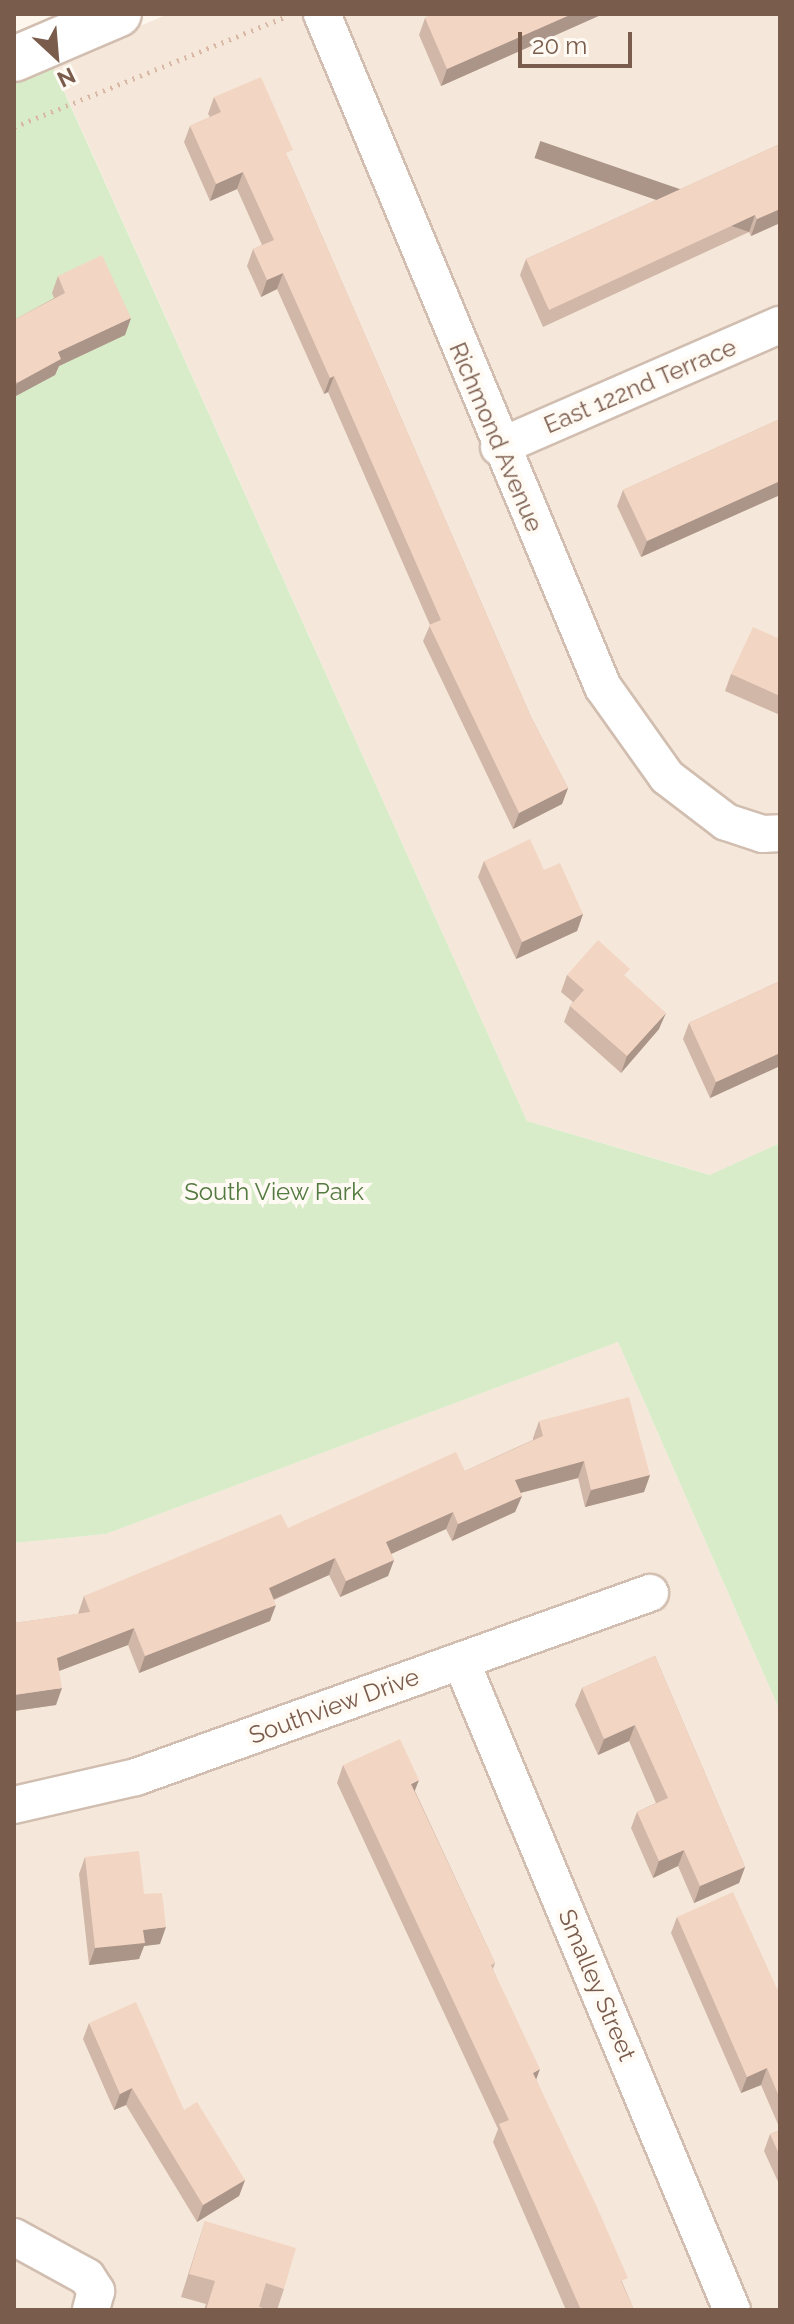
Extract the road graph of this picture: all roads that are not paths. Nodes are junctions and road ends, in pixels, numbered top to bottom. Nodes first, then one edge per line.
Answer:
1 (119, 14) edge
2 (322, 14) edge
3 (14, 59) edge
4 (780, 325) edge
5 (499, 447) junction
6 (780, 833) edge
7 (650, 1593) dead end
8 (461, 1661) junction
9 (14, 1805) edge
10 (14, 2237) edge
11 (91, 2310) edge
12 (732, 2310) edge

1 - 3 main road
2 - 5 street, Richmond Avenue
4 - 5 street, East 122nd Terrace
5 - 6 street, Richmond Avenue
7 - 8 street, Southview Drive
8 - 9 street, Southview Drive
8 - 12 street, Smalley Street
10 - 11 street

